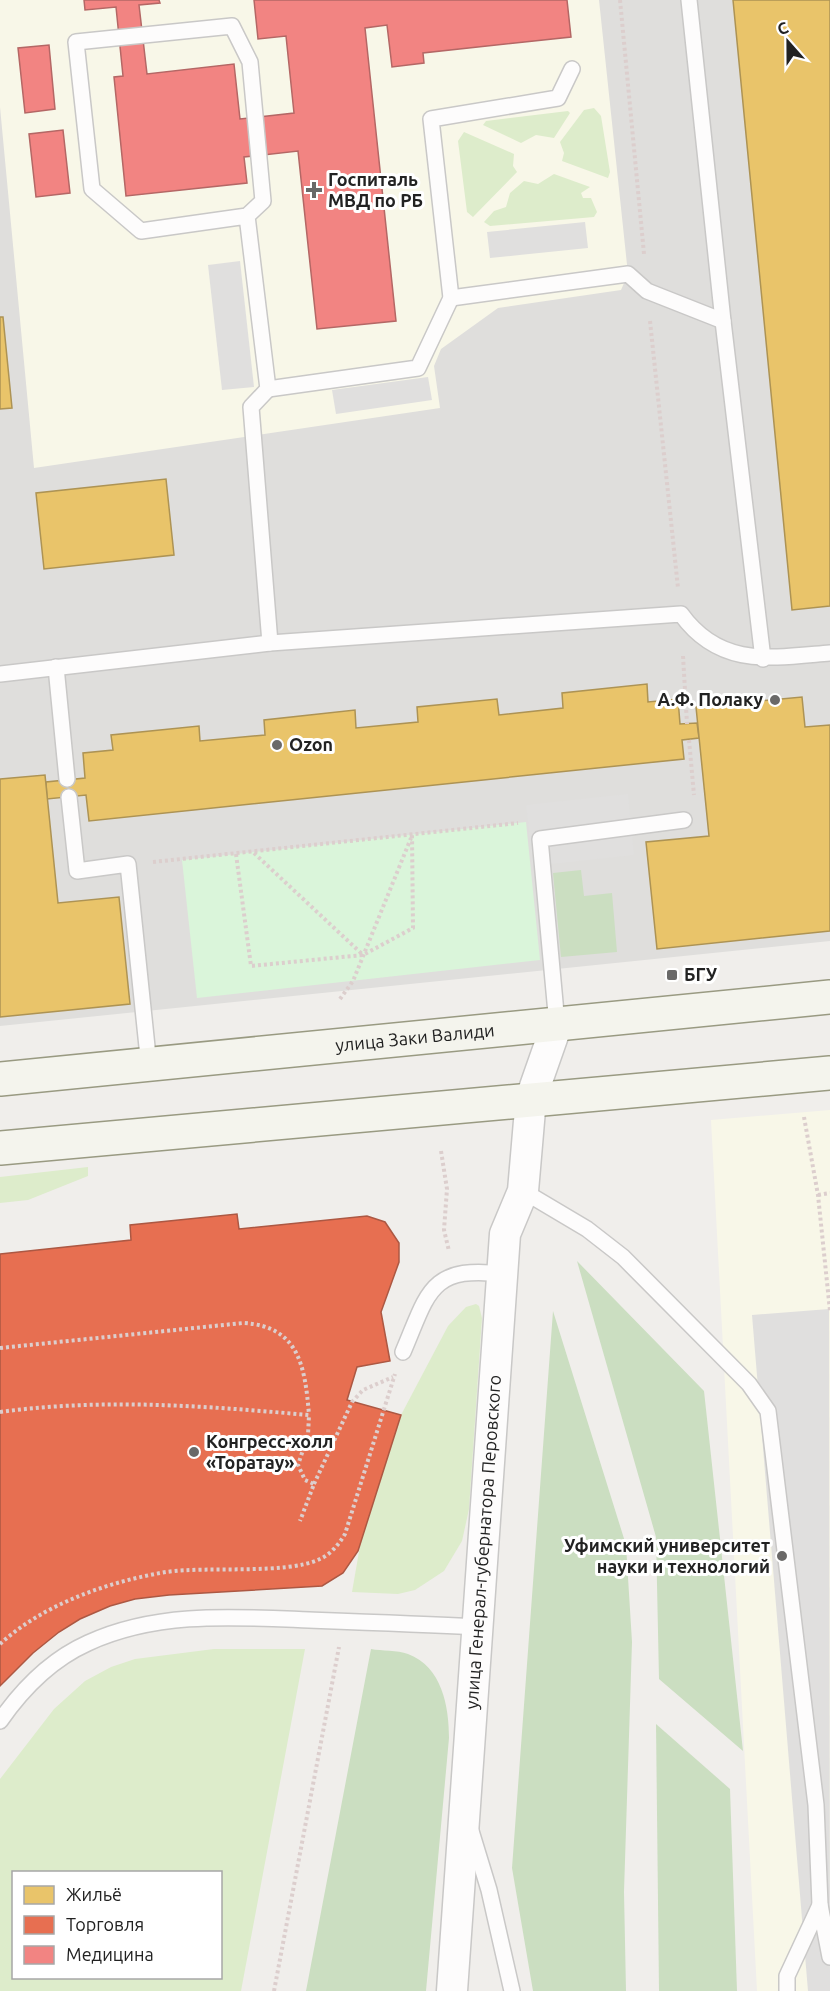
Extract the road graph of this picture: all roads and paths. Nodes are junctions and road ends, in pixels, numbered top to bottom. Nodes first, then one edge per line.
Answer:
1 (689, 0) edge
2 (572, 69) dead end
3 (247, 216) junction
4 (451, 298) junction
5 (723, 321) junction
6 (268, 389) junction
7 (681, 614) junction
8 (270, 643) junction
9 (830, 653) edge
10 (763, 659) junction
11 (56, 667) junction
12 (0, 674) edge
13 (687, 724) dead end
14 (688, 740) dead end
15 (67, 780) dead end
16 (69, 797) dead end
17 (694, 803) dead end
18 (684, 820) dead end
19 (526, 822) dead end
20 (412, 834) junction
21 (254, 852) junction
22 (236, 854) junction
23 (128, 864) junction
24 (363, 955) junction
25 (830, 997) edge
26 (340, 999) dead end
27 (557, 1024) junction
28 (150, 1066) junction
29 (830, 1073) edge
30 (0, 1079) edge
31 (531, 1098) junction
32 (804, 1117) dead end
33 (0, 1148) edge
34 (441, 1151) dead end
35 (523, 1191) junction
36 (830, 1193) edge
37 (818, 1194) junction
38 (460, 1272) junction
39 (502, 1274) junction
40 (830, 1311) edge
41 (0, 1348) edge
42 (403, 1353) joint
43 (395, 1377) junction
44 (0, 1412) edge
45 (309, 1414) junction
46 (314, 1484) junction
47 (300, 1521) dead end
48 (478, 1627) junction
49 (0, 1644) edge
50 (339, 1645) dead end
51 (0, 1721) edge
52 (466, 1814) junction
53 (820, 1905) junction
54 (830, 1957) edge
55 (274, 1991) edge
56 (452, 1991) edge
57 (512, 1991) edge
58 (788, 1991) edge

1 - 5 lane
2 - 4 lane
3 - 3 lane
3 - 6 lane
4 - 5 lane
4 - 6 lane
5 - 10 lane
6 - 8 lane
7 - 8 lane
7 - 10 lane
7 - 13 path
8 - 11 lane
9 - 10 lane
11 - 12 lane
11 - 15 lane
14 - 17 path
16 - 23 lane
18 - 27 lane
19 - 20 path
20 - 21 path
20 - 24 path
20 - 24 path
21 - 22 path
21 - 24 path
22 - 23 path
22 - 24 path
23 - 28 lane
24 - 26 path
25 - 27 main road, улица Заки Валиди
27 - 28 main road, улица Заки Валиди
27 - 31 street, улица Генерал-губернатора Перовского
28 - 30 main road, улица Заки Валиди
29 - 31 main road
31 - 33 main road
31 - 35 street, улица Генерал-губернатора Перовского
32 - 37 path
34 - 38 path
35 - 39 street, улица Генерал-губернатора Перовского
35 - 53 lane
36 - 37 path
37 - 40 path
38 - 39 lane
38 - 42 lane
39 - 48 street, улица Генерал-губернатора Перовского
41 - 45 path
42 - 43 path
43 - 46 path
43 - 49 path
44 - 45 path
45 - 46 path
46 - 47 path
48 - 51 lane
48 - 52 street, улица Генерал-губернатора Перовского
50 - 55 path
52 - 56 street, улица Генерал-губернатора Перовского
52 - 57 lane
53 - 54 lane
53 - 58 lane

